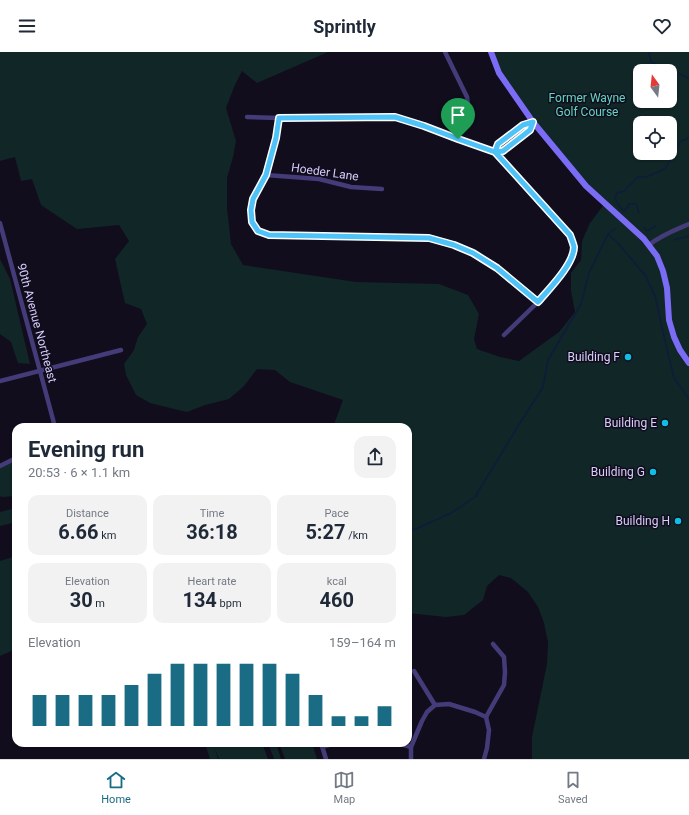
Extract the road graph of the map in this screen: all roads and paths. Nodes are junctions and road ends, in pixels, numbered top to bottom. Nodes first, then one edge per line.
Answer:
1 (445, 52) edge
2 (491, 52) edge
3 (247, 117) dead end
4 (279, 118) junction
5 (533, 122) junction
6 (458, 139) junction
7 (495, 152) junction
8 (266, 175) junction
9 (382, 190) dead end
10 (0, 223) edge
11 (689, 224) edge
12 (649, 245) junction
13 (538, 302) junction
14 (504, 335) dead end
15 (121, 350) dead end
16 (689, 363) edge
17 (40, 370) junction
18 (0, 381) edge
19 (54, 423) edge
20 (12, 460) edge
21 (0, 466) edge
22 (493, 644) dead end
23 (414, 671) dead end
24 (436, 705) junction
25 (486, 717) junction
26 (412, 745) edge
27 (323, 747) edge
28 (411, 747) edge
29 (326, 759) edge
30 (411, 759) edge
31 (484, 759) edge

1 - 6 street
2 - 5 main road
3 - 4 street
4 - 6 street
4 - 8 street
5 - 7 street
5 - 7 street
5 - 12 main road
6 - 7 street
7 - 13 street
8 - 9 street, Hoeder Lane
8 - 13 street
10 - 17 street, 90th Avenue Northeast
11 - 12 street
12 - 16 main road
13 - 14 street
15 - 17 street
17 - 18 street
17 - 19 street, 90th Avenue Northeast
20 - 21 street
22 - 25 street
23 - 24 street
24 - 25 street
24 - 26 street
25 - 31 street
27 - 29 street
28 - 30 street

